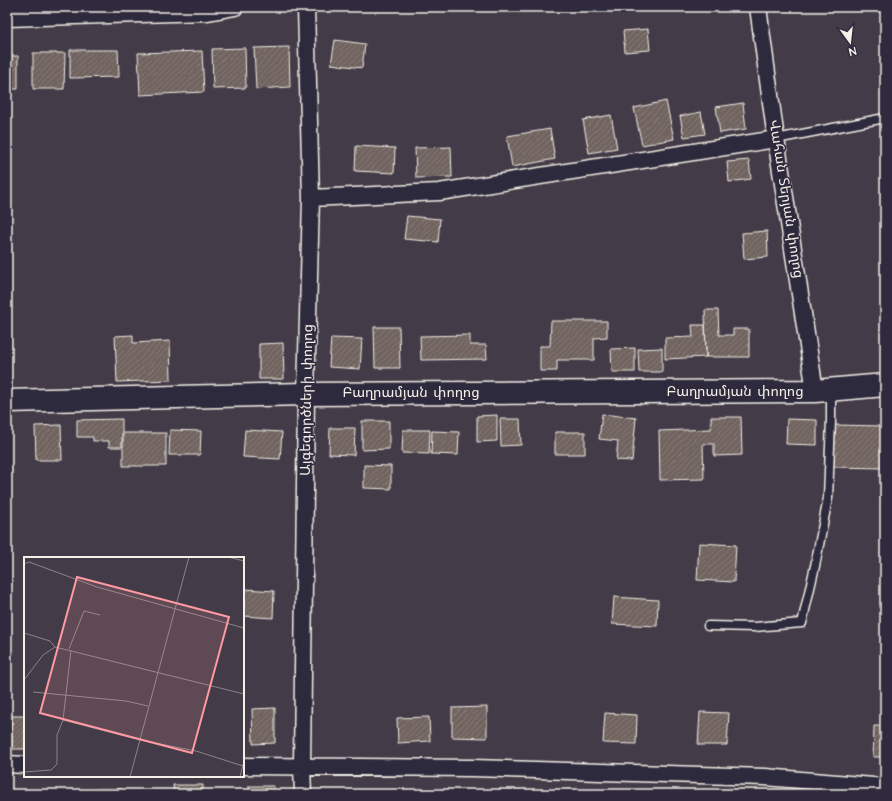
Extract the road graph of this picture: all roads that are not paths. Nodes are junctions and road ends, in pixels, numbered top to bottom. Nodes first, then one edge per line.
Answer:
1 (235, 7) edge
2 (306, 7) edge
3 (758, 7) edge
4 (7, 18) edge
5 (885, 118) edge
6 (776, 139) junction
7 (311, 198) junction
8 (885, 385) edge
9 (823, 391) junction
10 (306, 394) junction
11 (7, 401) edge
12 (708, 626) dead end
13 (7, 764) edge
14 (24, 764) edge
15 (244, 766) edge
16 (302, 766) junction
17 (885, 787) edge
18 (303, 794) edge

1 - 4 street
2 - 7 street, Այգեգործների փողոց
3 - 6 street, Վահան Տերյան փողոց
5 - 6 lane
6 - 7 street
6 - 9 street, Վահան Տերյան փողոց
7 - 10 street, Այգեգործների փողոց
8 - 9 main road, Բաղրամյան փողոց
9 - 10 main road, Բաղրամյան փողոց
9 - 12 lane
10 - 11 main road, Բաղրամյան փողոց
10 - 16 street, Այգեգործների փողոց
13 - 14 street
15 - 16 street
16 - 17 street
16 - 18 street, Այգեգործների փողոց

